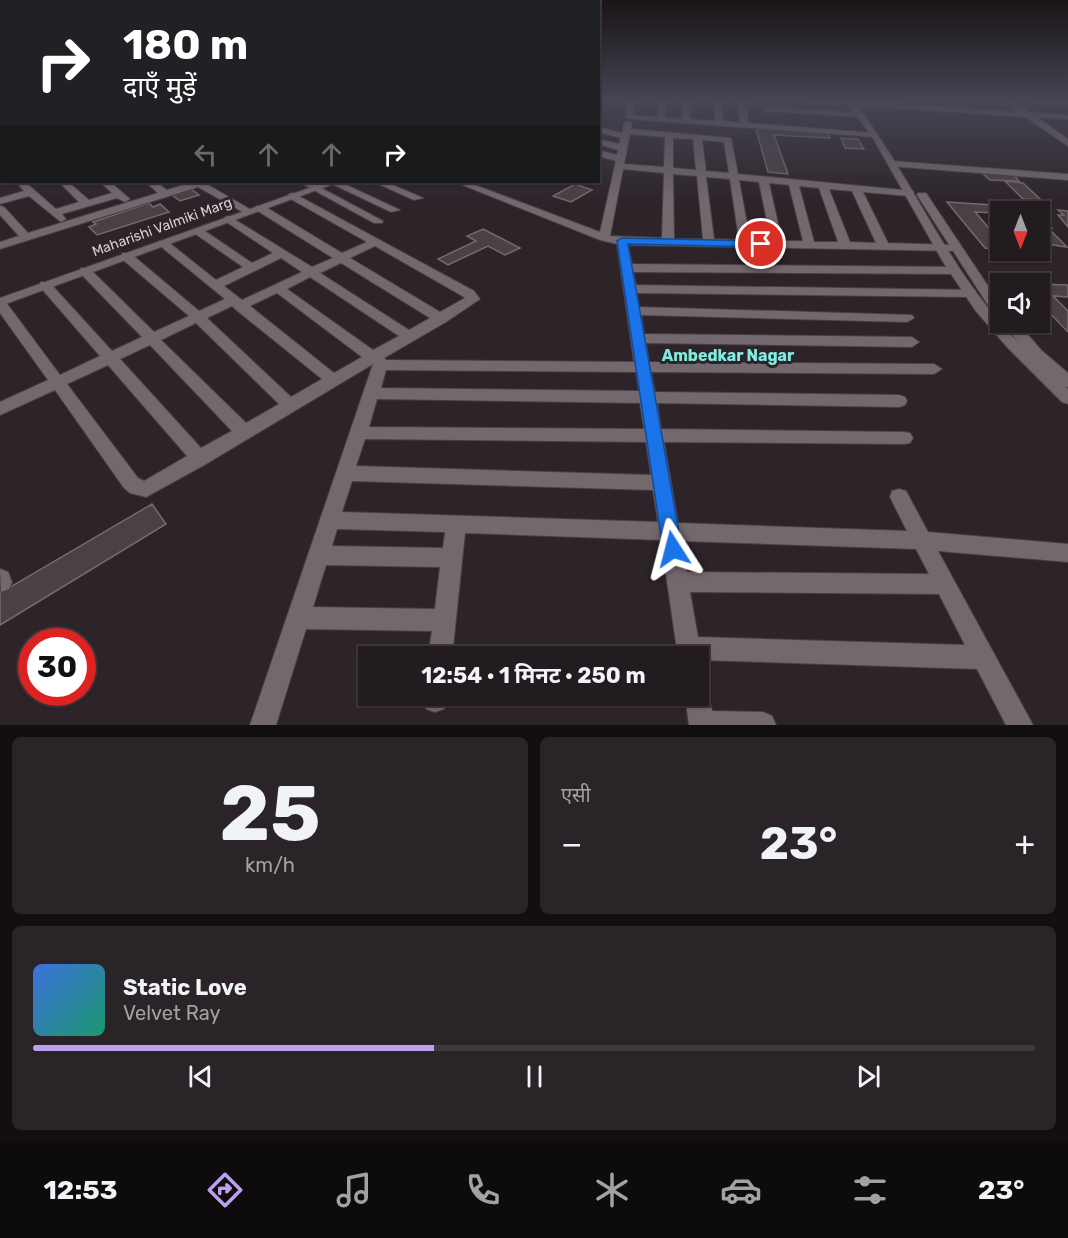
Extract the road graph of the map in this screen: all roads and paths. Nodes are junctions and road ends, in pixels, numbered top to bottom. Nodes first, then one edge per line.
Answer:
1 (625, 134) joint
2 (862, 134) edge
3 (885, 134) edge
4 (1055, 134) edge
5 (669, 135) junction
6 (875, 135) joint
7 (697, 137) junction
8 (600, 142) edge
9 (1068, 143) edge
10 (622, 148) junction
11 (600, 154) edge
12 (619, 163) junction
13 (898, 164) junction
14 (669, 171) junction
15 (700, 173) junction
16 (733, 176) junction
17 (1068, 177) edge
18 (763, 179) junction
19 (793, 182) junction
20 (21, 183) edge
21 (64, 183) edge
22 (106, 183) edge
23 (151, 183) edge
24 (335, 183) edge
25 (381, 183) edge
26 (470, 183) edge
27 (200, 184) edge
28 (313, 184) edge
29 (824, 185) junction
30 (856, 188) junction
31 (32, 192) junction
32 (909, 193) junction
33 (120, 194) junction
34 (166, 194) junction
35 (293, 196) junction
36 (418, 198) dead end
37 (0, 201) edge
38 (86, 204) junction
39 (132, 205) junction
40 (0, 209) edge
41 (252, 210) junction
42 (395, 210) dead end
43 (55, 213) junction
44 (230, 219) junction
45 (378, 221) dead end
46 (68, 225) junction
47 (198, 231) junction
48 (26, 238) junction
49 (604, 238) junction
50 (622, 241) junction
51 (375, 242) junction
52 (163, 243) junction
53 (668, 243) junction
54 (709, 244) junction
55 (745, 244) junction
56 (777, 244) junction
57 (809, 244) junction
58 (845, 244) junction
59 (883, 245) junction
60 (0, 246) edge
61 (941, 248) junction
62 (955, 248) junction
63 (282, 253) junction
64 (126, 256) junction
65 (341, 258) junction
66 (251, 267) junction
67 (627, 268) junction
68 (954, 270) junction
69 (85, 271) junction
70 (311, 272) junction
71 (45, 285) junction
72 (215, 285) junction
73 (279, 288) junction
74 (630, 289) junction
75 (970, 293) junction
76 (0, 296) edge
77 (990, 299) edge
78 (0, 303) edge
79 (237, 303) junction
80 (634, 311) junction
81 (198, 317) junction
82 (907, 318) dead end
83 (441, 319) junction
84 (1019, 333) edge
85 (410, 336) junction
86 (153, 338) junction
87 (638, 338) junction
88 (912, 342) dead end
89 (110, 358) junction
90 (378, 361) junction
91 (643, 368) junction
92 (934, 369) dead end
93 (334, 381) junction
94 (58, 382) junction
95 (1068, 382) edge
96 (370, 393) junction
97 (648, 397) junction
98 (1068, 398) edge
99 (899, 401) dead end
100 (291, 406) junction
101 (0, 409) edge
102 (245, 433) junction
103 (358, 433) junction
104 (654, 436) junction
105 (904, 438) dead end
106 (200, 459) junction
107 (345, 473) junction
108 (662, 483) junction
109 (899, 497) dead end
110 (330, 520) junction
111 (456, 524) junction
112 (670, 532) junction
113 (921, 540) junction
114 (1068, 553) edge
115 (319, 555) junction
116 (451, 558) junction
117 (678, 582) junction
118 (945, 584) junction
119 (299, 618) junction
120 (444, 620) junction
121 (441, 646) edge
122 (689, 646) edge
123 (709, 652) edge
124 (984, 657) junction
125 (699, 706) edge
126 (702, 724) edge
127 (263, 725) edge
128 (763, 725) edge
129 (1020, 725) edge

1 - 5 street
1 - 10 street
2 - 6 street
3 - 13 street
4 - 9 street
5 - 7 street
5 - 14 street
6 - 13 street
7 - 15 street
7 - 16 street
8 - 10 street
10 - 12 street
11 - 12 street
12 - 14 street
12 - 49 street
13 - 17 street
13 - 32 street
13 - 62 street
14 - 15 street
14 - 53 street
15 - 16 street
15 - 54 street
16 - 18 street
16 - 55 street
18 - 19 street
18 - 56 street
19 - 29 street
19 - 57 street
20 - 31 street
21 - 38 street
22 - 33 street
23 - 34 street
24 - 42 street
25 - 36 street
26 - 49 street
27 - 34 street
27 - 41 street
28 - 35 street, Maharishi Valmiki Marg
28 - 41 street, Maharishi Valmiki Marg
28 - 45 street
29 - 30 street
29 - 58 street
30 - 32 street
30 - 59 street
31 - 37 street
31 - 43 street
32 - 61 street
33 - 38 street
33 - 39 street
34 - 39 street
35 - 41 street, Maharishi Valmiki Marg
35 - 51 street
38 - 43 street
39 - 46 street
40 - 48 street
41 - 44 street, Maharishi Valmiki Marg
41 - 65 street
41 - 76 street, Maharishi Valmiki Marg
43 - 46 street
44 - 47 street, Maharishi Valmiki Marg
44 - 63 street
46 - 48 street
47 - 52 street, Maharishi Valmiki Marg
47 - 66 street
48 - 60 street
49 - 50 street
50 - 53 street
50 - 67 street
51 - 65 street
51 - 83 street
52 - 64 street, Maharishi Valmiki Marg
52 - 72 street
53 - 54 street
54 - 55 street
55 - 56 street
56 - 57 street
57 - 58 street
58 - 59 street
59 - 61 street
61 - 62 street
61 - 68 street
62 - 77 street
63 - 66 street
63 - 70 street
64 - 69 street, Maharishi Valmiki Marg
64 - 81 street
65 - 70 street
65 - 83 street
66 - 72 street
67 - 68 street
67 - 74 street
68 - 75 street
69 - 71 street, Maharishi Valmiki Marg
69 - 86 street
70 - 73 street
70 - 85 street
71 - 78 street, Maharishi Valmiki Marg
71 - 89 street
72 - 79 street
73 - 79 street
73 - 90 street
74 - 75 street
74 - 80 street
75 - 98 street
78 - 94 street
79 - 81 street
79 - 93 street
80 - 82 street
80 - 87 street
81 - 86 street
81 - 100 street
83 - 85 street
84 - 95 street
85 - 90 street
86 - 89 street
86 - 102 street
87 - 88 street
87 - 91 street
89 - 94 street
89 - 106 street
90 - 91 street
90 - 93 street
90 - 96 street
91 - 92 street
91 - 97 street
93 - 100 street
94 - 101 street
94 - 106 street
96 - 97 street
96 - 103 street
97 - 99 street
97 - 104 street
100 - 102 street
102 - 106 street
103 - 104 street
103 - 107 street
104 - 105 street
104 - 108 street
107 - 108 street
107 - 110 street
108 - 112 street
109 - 113 street
110 - 111 street
110 - 115 street
111 - 112 street
111 - 116 street
112 - 113 street
112 - 117 street
113 - 114 street
113 - 118 street
115 - 116 street
115 - 119 street
116 - 120 street
117 - 118 street
117 - 122 street
118 - 124 street
119 - 120 street
119 - 127 street
120 - 121 street
123 - 124 street
124 - 129 street
125 - 126 street
126 - 128 street

